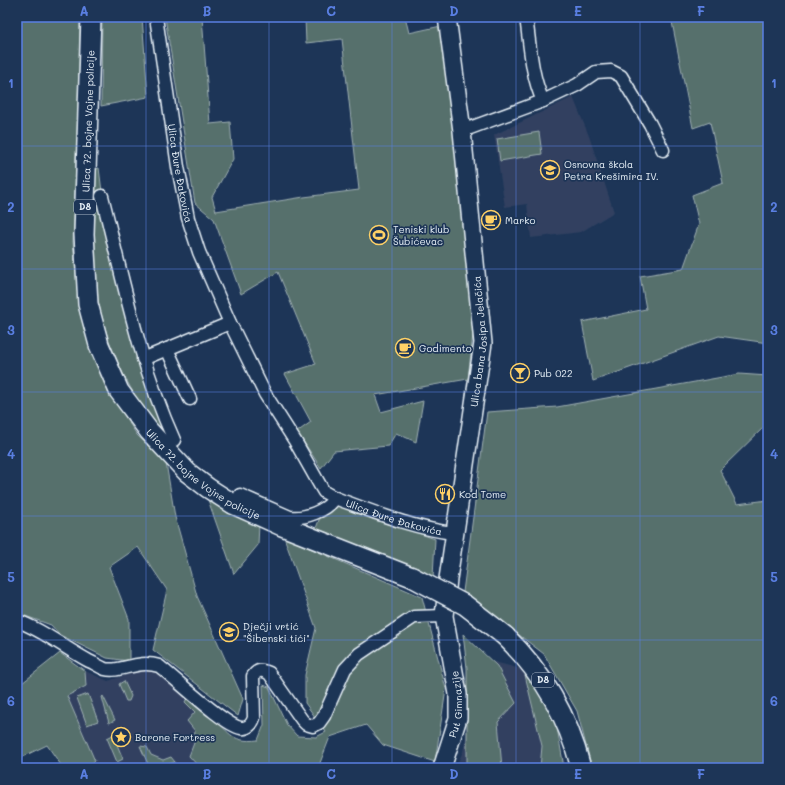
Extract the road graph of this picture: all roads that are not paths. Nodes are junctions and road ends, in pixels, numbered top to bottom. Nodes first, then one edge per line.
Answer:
1 (91, 17) edge
2 (156, 17) edge
3 (447, 17) edge
4 (526, 17) edge
5 (543, 101) junction
6 (462, 131) junction
7 (663, 150) dead end
8 (102, 196) dead end
9 (230, 323) junction
10 (167, 349) junction
11 (142, 359) junction
12 (190, 400) dead end
13 (174, 440) dead end
14 (240, 495) dead end
15 (335, 498) junction
16 (453, 533) junction
17 (444, 616) junction
18 (17, 621) edge
19 (442, 768) edge
20 (581, 768) edge

1 - 20 main road, Ulica 72. bojne Vojne policije / D8, bridge
2 - 9 street, Ulica Đure Đakovića
3 - 6 street, Ulica bana Josipa Jelačića
4 - 5 street
5 - 6 street
5 - 7 street
6 - 16 street, Ulica bana Josipa Jelačića
8 - 11 street
9 - 10 street
9 - 15 street, Ulica Đure Đakovića
10 - 11 street
10 - 12 street
11 - 13 street
14 - 15 street, Ulica Đure Đakovića
15 - 16 street, Ulica Đure Đakovića
16 - 17 street, Ulica bana Josipa Jelačića
17 - 18 street
17 - 19 street, Put Gimnazije

